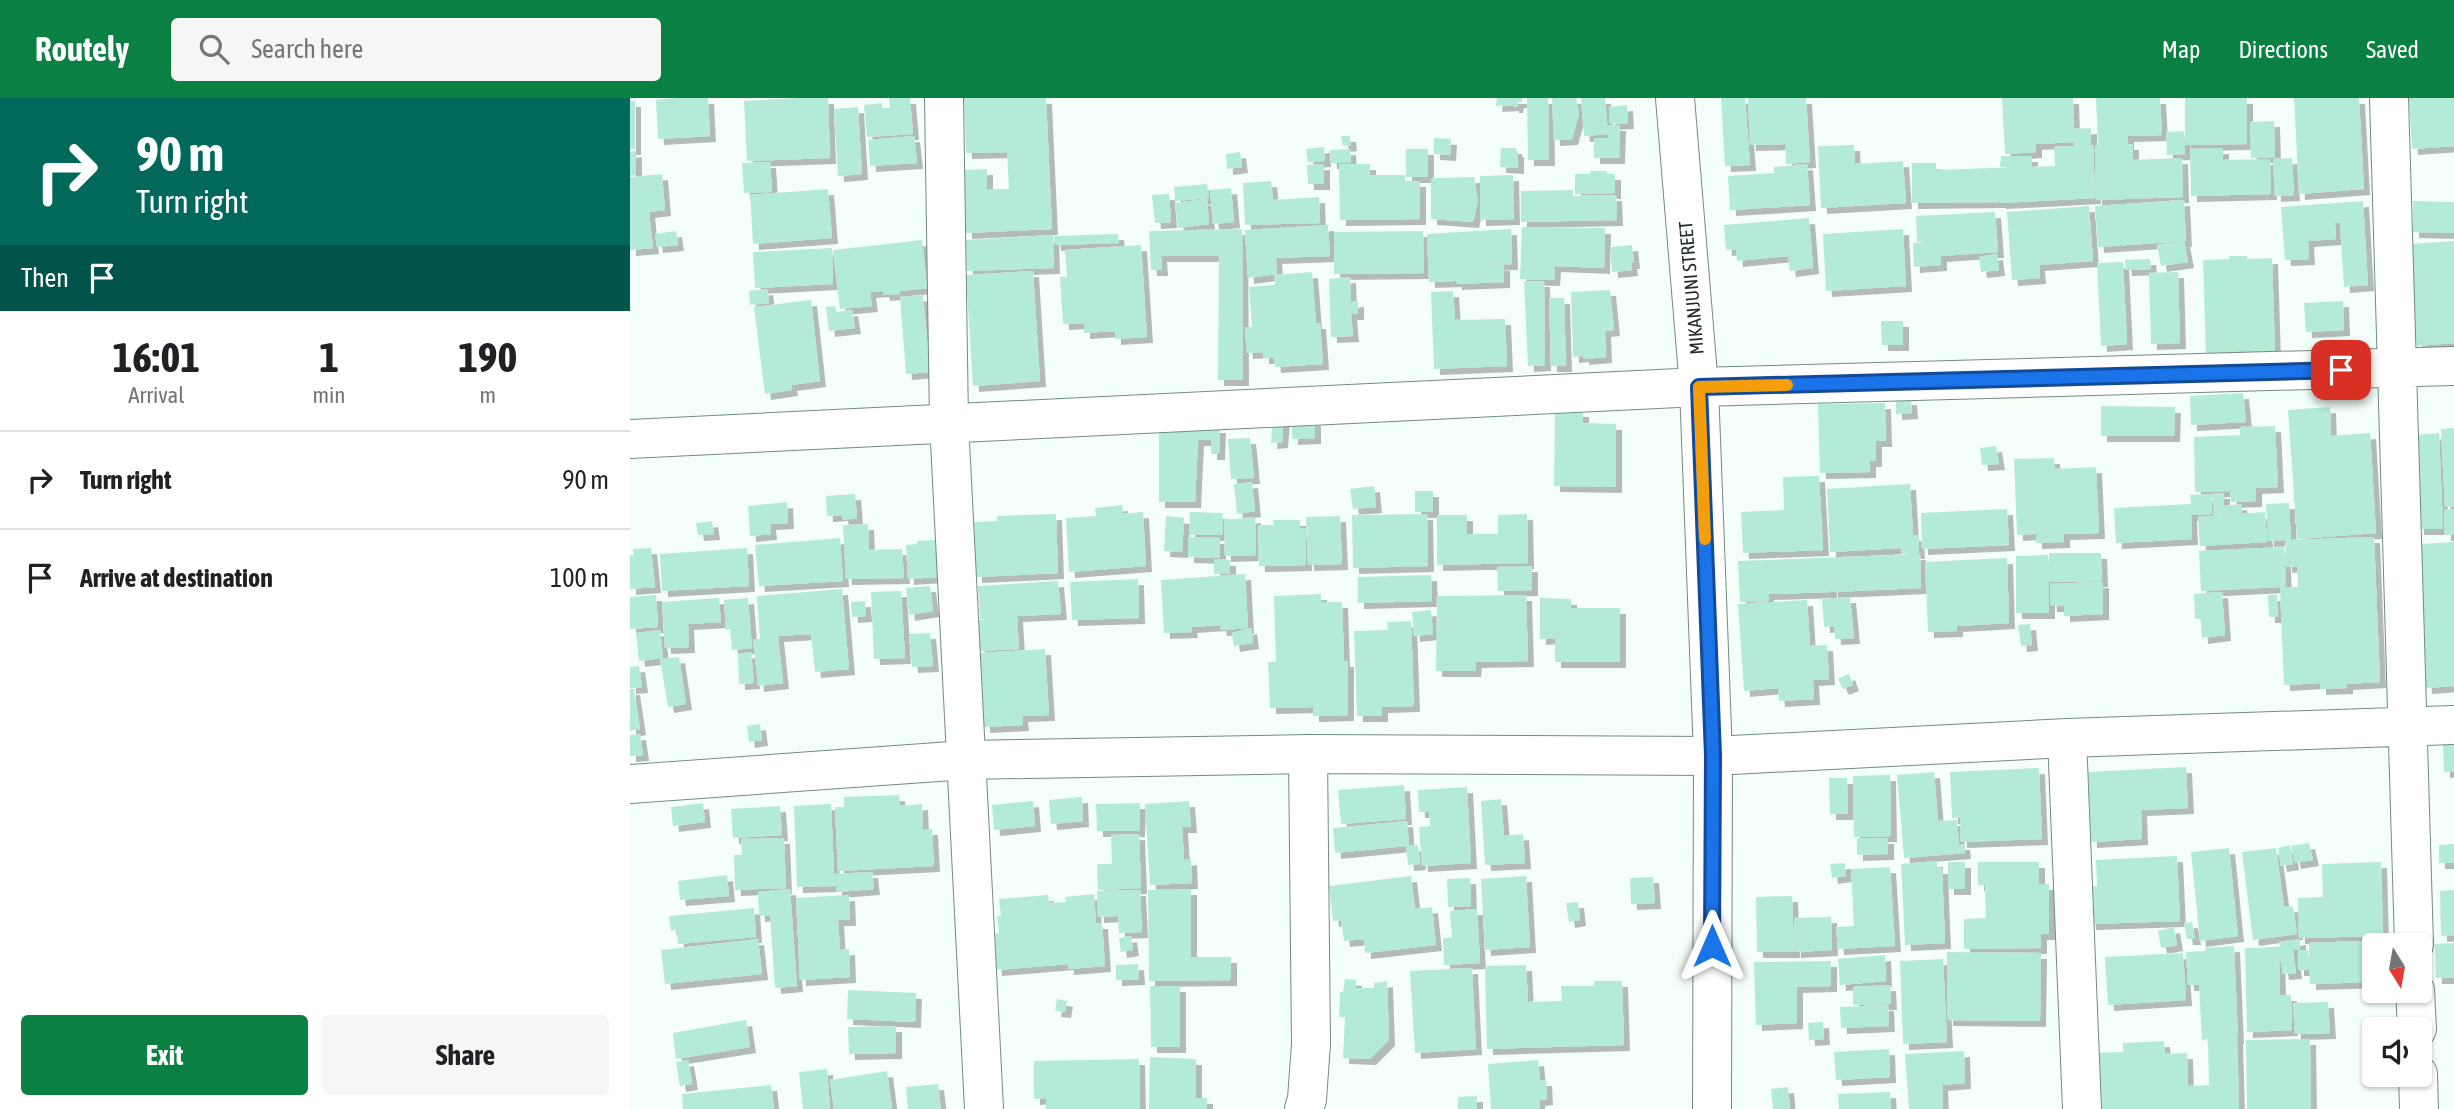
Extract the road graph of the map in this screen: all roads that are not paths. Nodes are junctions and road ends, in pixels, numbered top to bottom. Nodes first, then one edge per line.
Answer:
1 (944, 98) edge
2 (1675, 98) edge
3 (2389, 98) edge
4 (2454, 366) edge
5 (2397, 368) junction
6 (1699, 387) junction
7 (949, 422) junction
8 (630, 439) edge
9 (2454, 725) edge
10 (2408, 728) junction
11 (2067, 738) junction
12 (1308, 754) junction
13 (1713, 756) junction
14 (966, 760) junction
15 (630, 784) edge
16 (2414, 933) edge
17 (2418, 1087) edge
18 (984, 1109) edge
19 (1304, 1109) edge
20 (1712, 1109) edge
21 (2082, 1109) edge
22 (2419, 1109) edge

1 - 7 street
2 - 6 street, MIKANJUNI STREET
3 - 5 street
4 - 5 street
5 - 6 street
5 - 10 street
6 - 7 street
6 - 13 street, MIKANJUNI STREET
7 - 8 street
7 - 14 street
9 - 10 street
10 - 11 street
10 - 16 street
11 - 13 street
11 - 21 street
12 - 13 street
12 - 14 street
12 - 19 street
13 - 20 street, MIKANJUNI STREET
14 - 15 street
14 - 18 street
17 - 22 street

